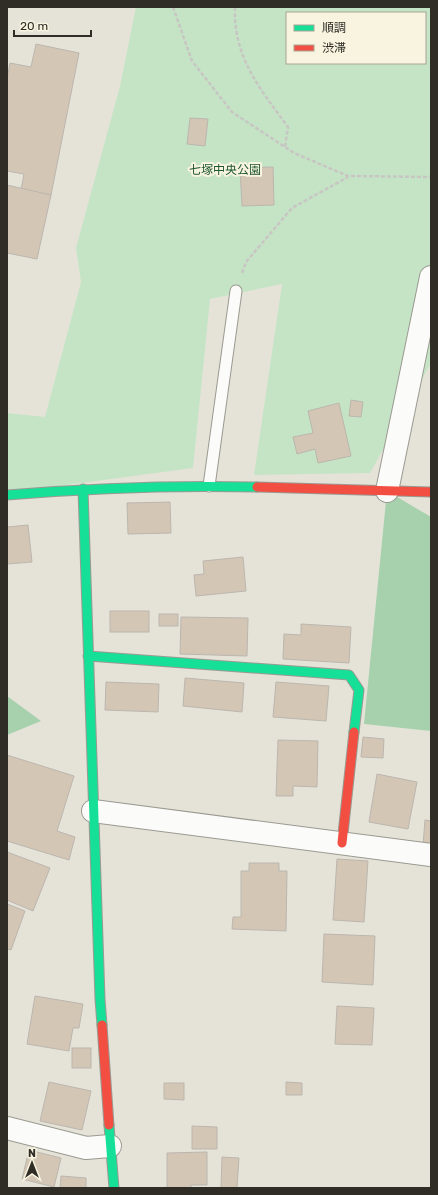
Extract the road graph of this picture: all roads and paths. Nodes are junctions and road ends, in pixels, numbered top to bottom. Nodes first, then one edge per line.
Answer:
1 (173, 7) edge
2 (235, 7) edge
3 (286, 147) junction
4 (348, 176) junction
5 (431, 178) edge
6 (431, 277) edge
7 (236, 291) joint
8 (209, 486) junction
9 (83, 489) junction
10 (387, 491) junction
11 (431, 492) edge
12 (7, 495) edge
13 (88, 656) junction
14 (93, 811) junction
15 (342, 843) junction
16 (431, 855) edge
17 (7, 1128) edge
18 (110, 1146) junction
19 (114, 1188) edge

1 - 3 path
2 - 3 path
3 - 4 path
4 - 5 path
4 - 7 path
6 - 10 street
7 - 8 lane
8 - 9 street
8 - 10 street
9 - 12 street
9 - 13 street
10 - 11 street
13 - 14 street
13 - 15 street
14 - 15 street
14 - 18 street
15 - 16 street
17 - 18 street
18 - 19 street

